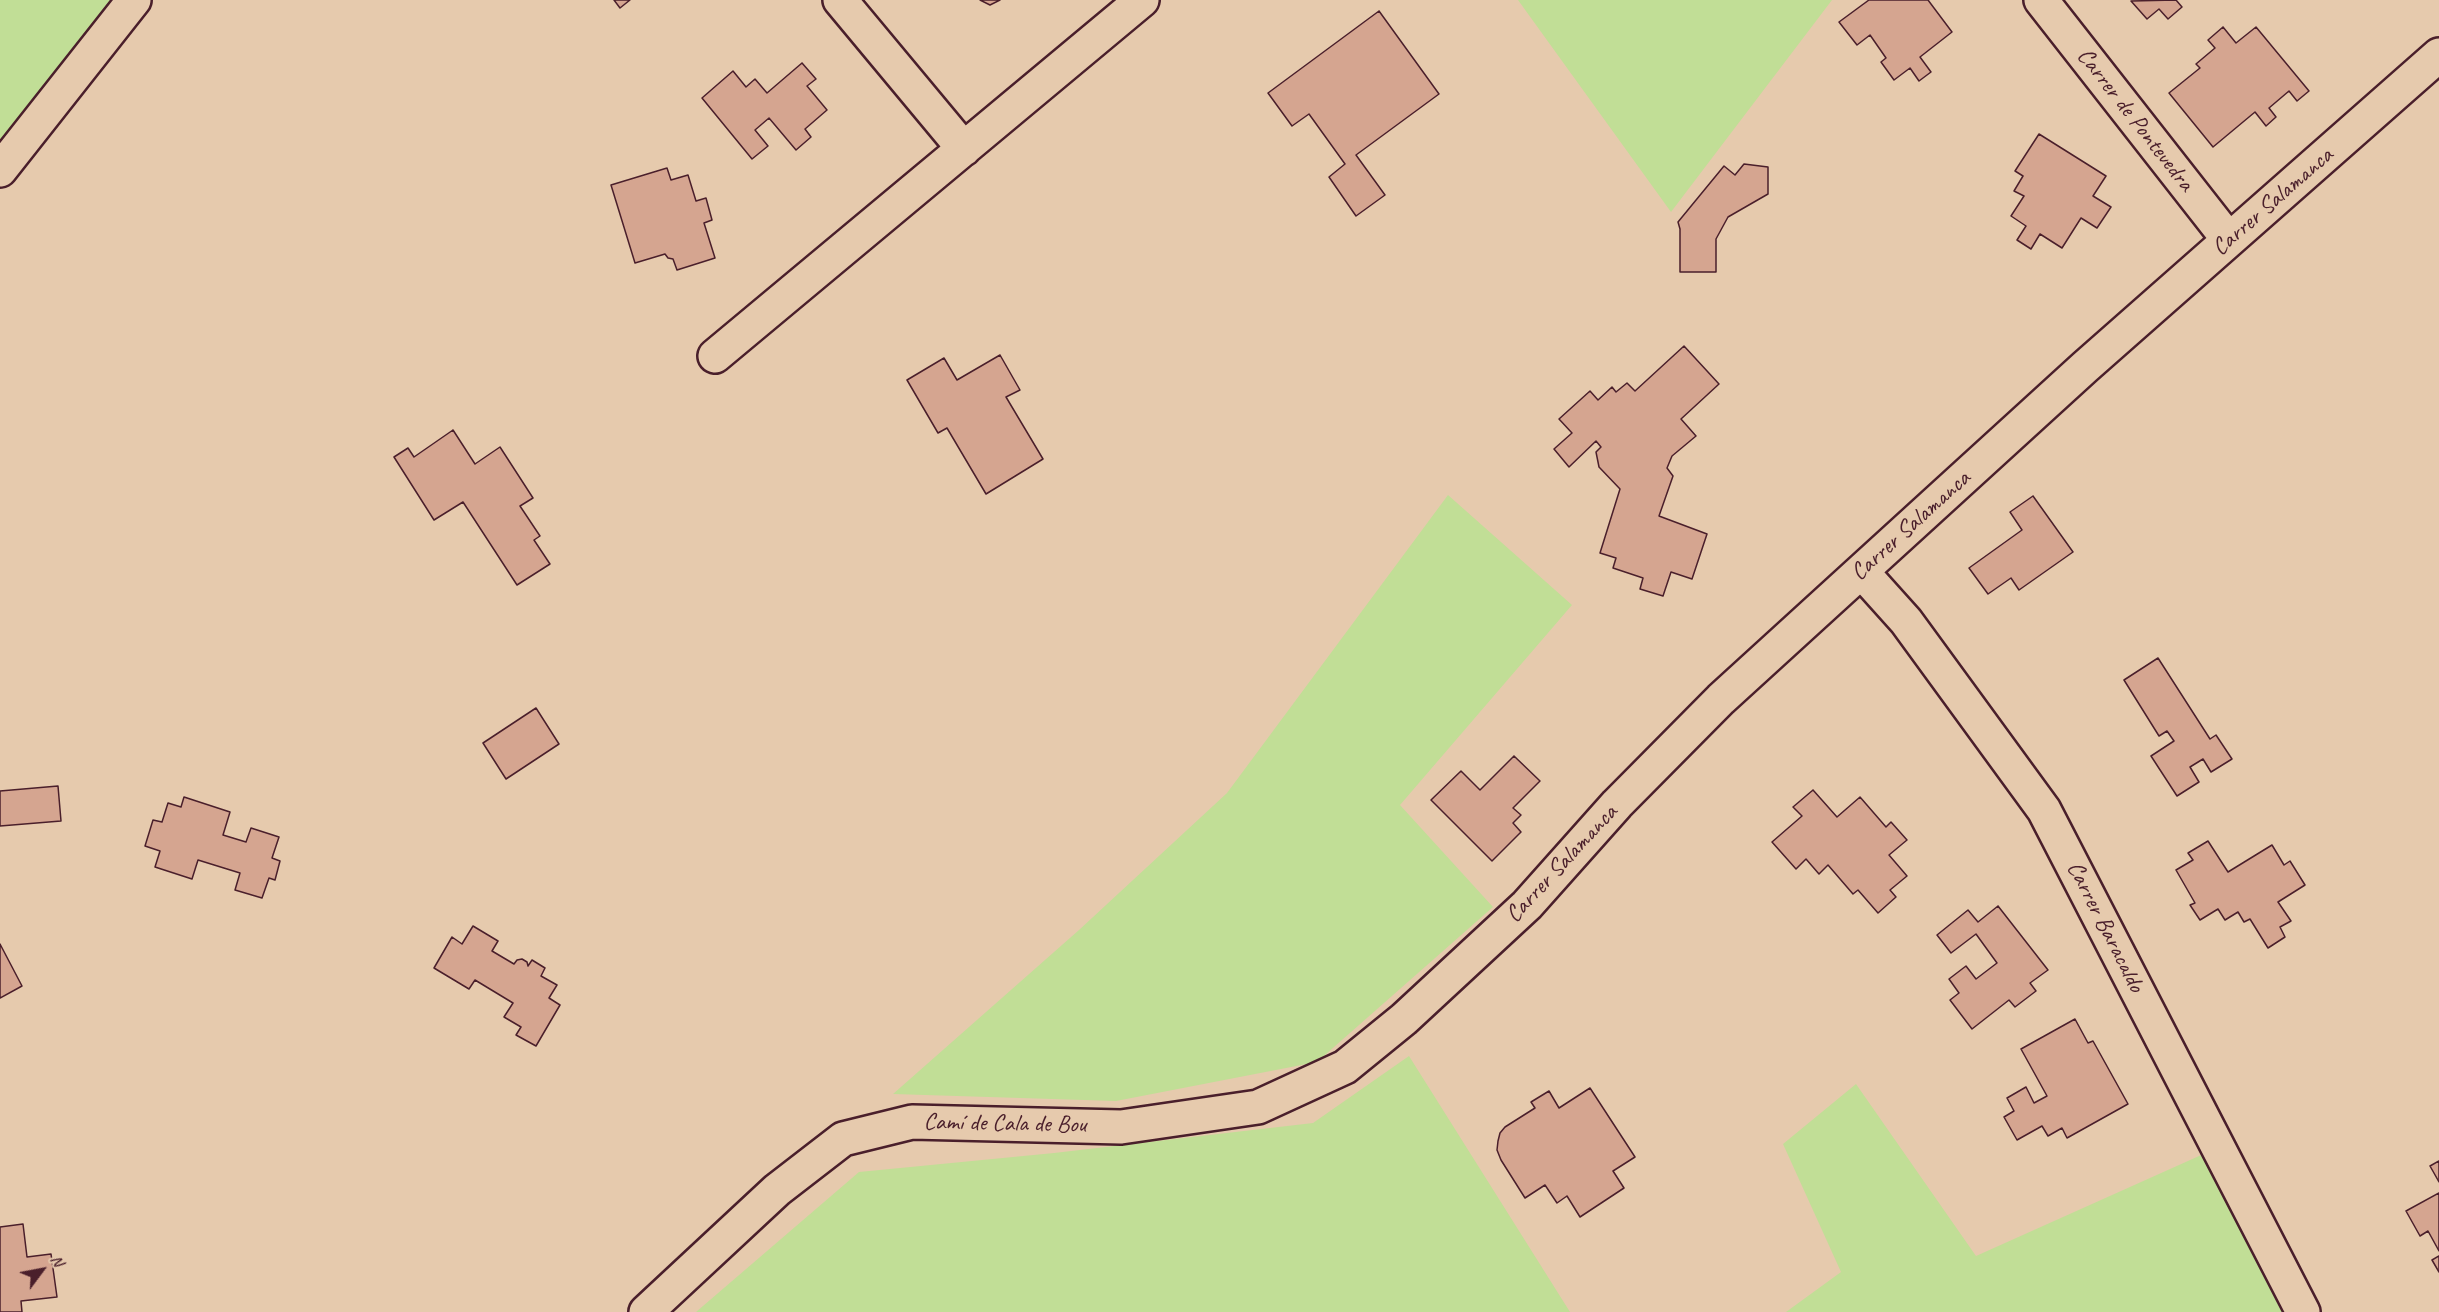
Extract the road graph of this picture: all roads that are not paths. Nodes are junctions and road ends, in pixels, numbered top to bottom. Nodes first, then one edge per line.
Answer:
1 (134, 0) edge
2 (840, 0) edge
3 (1142, 0) edge
4 (2041, 0) edge
5 (2439, 55) edge
6 (964, 149) junction
7 (0, 170) edge
8 (2229, 240) junction
9 (715, 356) dead end
10 (1862, 572) junction
11 (1404, 1019) joint
12 (646, 1312) edge
13 (2303, 1312) edge

1 - 7 street
2 - 6 street
3 - 6 street
4 - 8 street, Carrer de Pontevedra
5 - 8 street, Carrer Salamanca
6 - 9 street
8 - 10 street, Carrer Salamanca
10 - 11 street, Carrer Salamanca
10 - 13 street, Carrer Baracaldo
11 - 12 street, Camí de Cala de Bou

